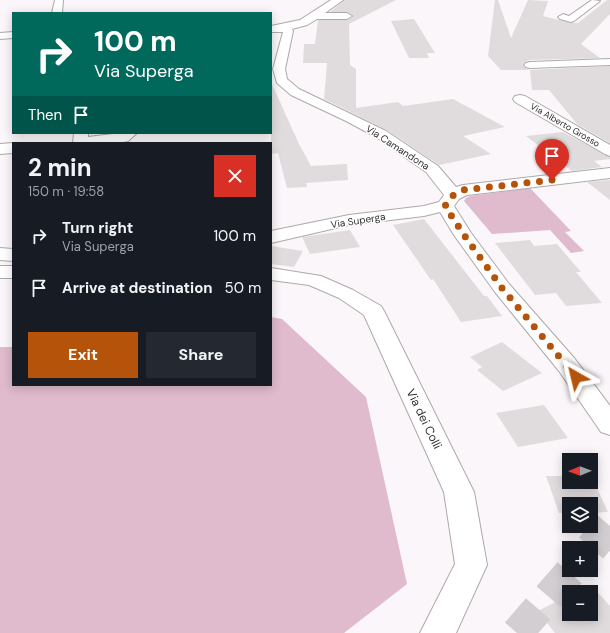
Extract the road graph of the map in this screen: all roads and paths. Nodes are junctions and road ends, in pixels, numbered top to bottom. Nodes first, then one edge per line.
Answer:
1 (339, 0) edge
2 (596, 0) edge
3 (56, 1) edge
4 (606, 4) dead end
5 (334, 9) dead end
6 (57, 12) edge
7 (311, 16) junction
8 (325, 16) junction
9 (563, 17) dead end
10 (284, 28) junction
11 (272, 29) edge
12 (12, 35) edge
13 (0, 36) edge
14 (610, 62) edge
15 (530, 65) dead end
16 (276, 80) edge
17 (520, 99) dead end
18 (129, 134) edge
19 (78, 139) edge
20 (12, 148) edge
21 (0, 149) edge
22 (610, 151) edge
23 (610, 173) edge
24 (449, 200) junction
25 (272, 236) edge
26 (0, 254) edge
27 (12, 255) edge
28 (0, 272) edge
29 (12, 272) edge
30 (272, 274) edge
31 (610, 424) edge
32 (438, 633) edge

1 - 7 street
2 - 4 street
2 - 9 street
3 - 6 street
5 - 8 street
7 - 8 street
7 - 8 street
7 - 10 street
10 - 11 street
10 - 16 street, Via Camandona
12 - 13 street
14 - 15 street
16 - 24 street, Via Camandona
17 - 22 street, Via Alberto Grosso
18 - 19 street
20 - 21 street
23 - 24 street, Via Superga
24 - 25 street, Via Superga
24 - 31 street, Via Camandona
26 - 27 street
28 - 29 street
30 - 32 street, Via dei Colli

